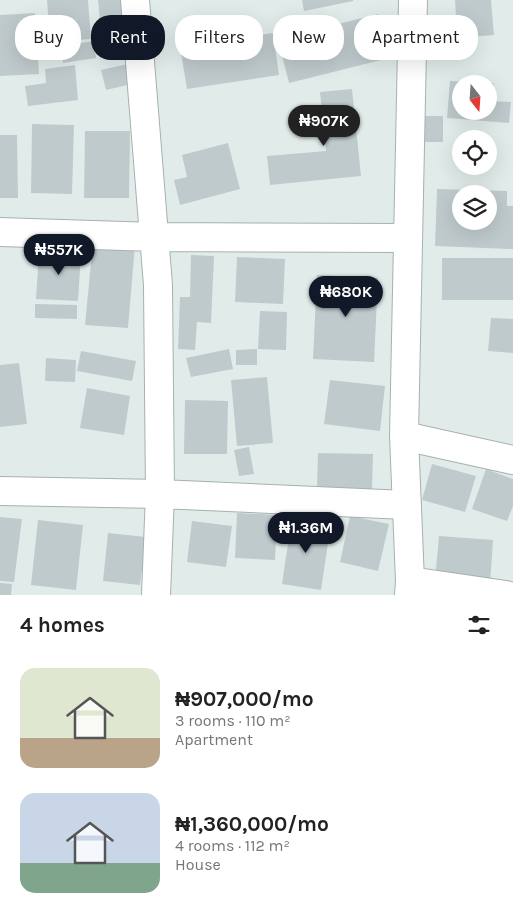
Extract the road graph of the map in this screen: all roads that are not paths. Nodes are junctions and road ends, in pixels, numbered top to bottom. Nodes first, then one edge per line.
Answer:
1 (135, 0) edge
2 (413, 0) edge
3 (0, 232) edge
4 (155, 237) junction
5 (407, 238) junction
6 (404, 436) junction
7 (513, 460) edge
8 (0, 491) edge
9 (160, 494) junction
10 (406, 505) junction
11 (513, 576) edge
12 (409, 588) edge
13 (156, 595) edge
14 (507, 595) edge

1 - 4 street
2 - 5 street
3 - 4 street
4 - 5 street
4 - 9 street
5 - 6 street
6 - 7 street
6 - 10 street
8 - 9 street
9 - 10 street
9 - 13 street
10 - 12 street
11 - 14 street
12 - 14 street

